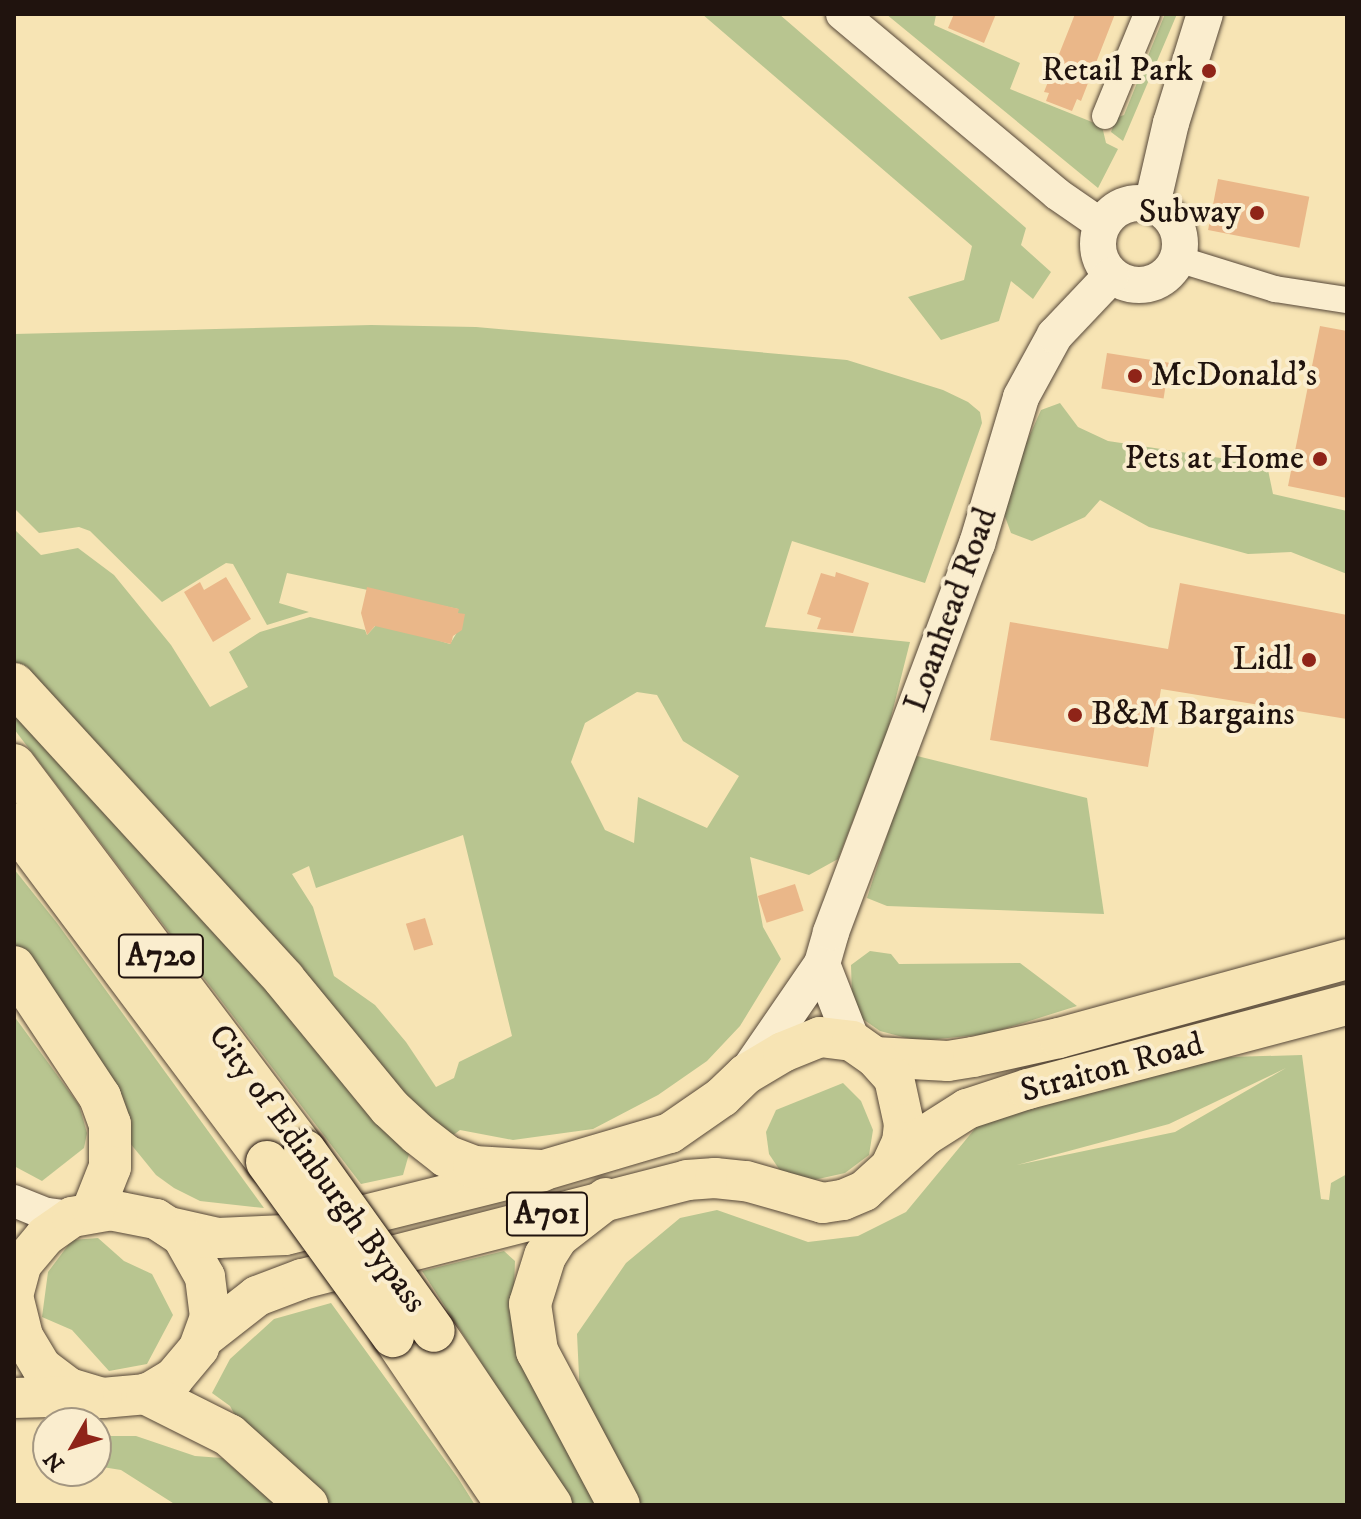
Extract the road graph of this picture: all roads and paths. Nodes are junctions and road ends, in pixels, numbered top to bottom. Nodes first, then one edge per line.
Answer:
1 (842, 14) edge
2 (1147, 14) edge
3 (1205, 14) edge
4 (1105, 116) dead end
5 (1152, 205) junction
6 (1102, 225) junction
7 (1178, 259) junction
8 (1111, 276) junction
9 (1347, 300) edge
10 (14, 684) edge
11 (14, 765) edge
12 (14, 824) edge
13 (1347, 959) edge
14 (822, 964) junction
15 (14, 967) edge
16 (1347, 1005) edge
17 (864, 1049) junction
18 (746, 1074) junction
19 (286, 1156) junction
20 (892, 1163) junction
21 (541, 1171) junction
22 (606, 1199) junction
23 (14, 1201) edge
24 (82, 1214) junction
25 (169, 1227) junction
26 (16, 1277) edge
27 (14, 1306) edge
28 (414, 1334) junction
29 (206, 1336) junction
30 (147, 1394) junction
31 (92, 1396) junction
32 (14, 1398) edge
33 (307, 1505) edge
34 (507, 1505) edge
35 (551, 1505) edge
36 (619, 1505) edge

1 - 6 street
2 - 4 street
3 - 5 main road
5 - 6 main road
5 - 7 main road
6 - 8 main road
7 - 8 main road
7 - 9 street
8 - 14 main road, Loanhead Road
10 - 21 highway
11 - 19 highway, City of Edinburgh Bypass / A720
12 - 19 highway, City of Edinburgh Bypass / A720
13 - 17 main road, Straiton Road / A701
14 - 17 main road
14 - 18 main road, Loanhead Road
15 - 24 highway
16 - 20 main road, Straiton Road / A701
17 - 18 main road, Straiton Road / A701
17 - 20 main road, Straiton Road / A701
18 - 21 main road, Straiton Road / A701
19 - 28 highway, City of Edinburgh Bypass / A720, bridge
20 - 22 main road, Straiton Road / A701
21 - 25 main road, Straiton Road / A701
22 - 29 main road, Straiton Road / A701
22 - 36 highway
23 - 24 street
24 - 25 main road, A701
24 - 26 main road, A701
25 - 29 main road, A701
26 - 27 main road, A701
27 - 31 main road, A701
28 - 34 highway, City of Edinburgh Bypass / A720
28 - 35 highway, City of Edinburgh Bypass / A720
29 - 30 main road, A701
30 - 31 main road, A701
30 - 33 highway
31 - 32 main road, A701

